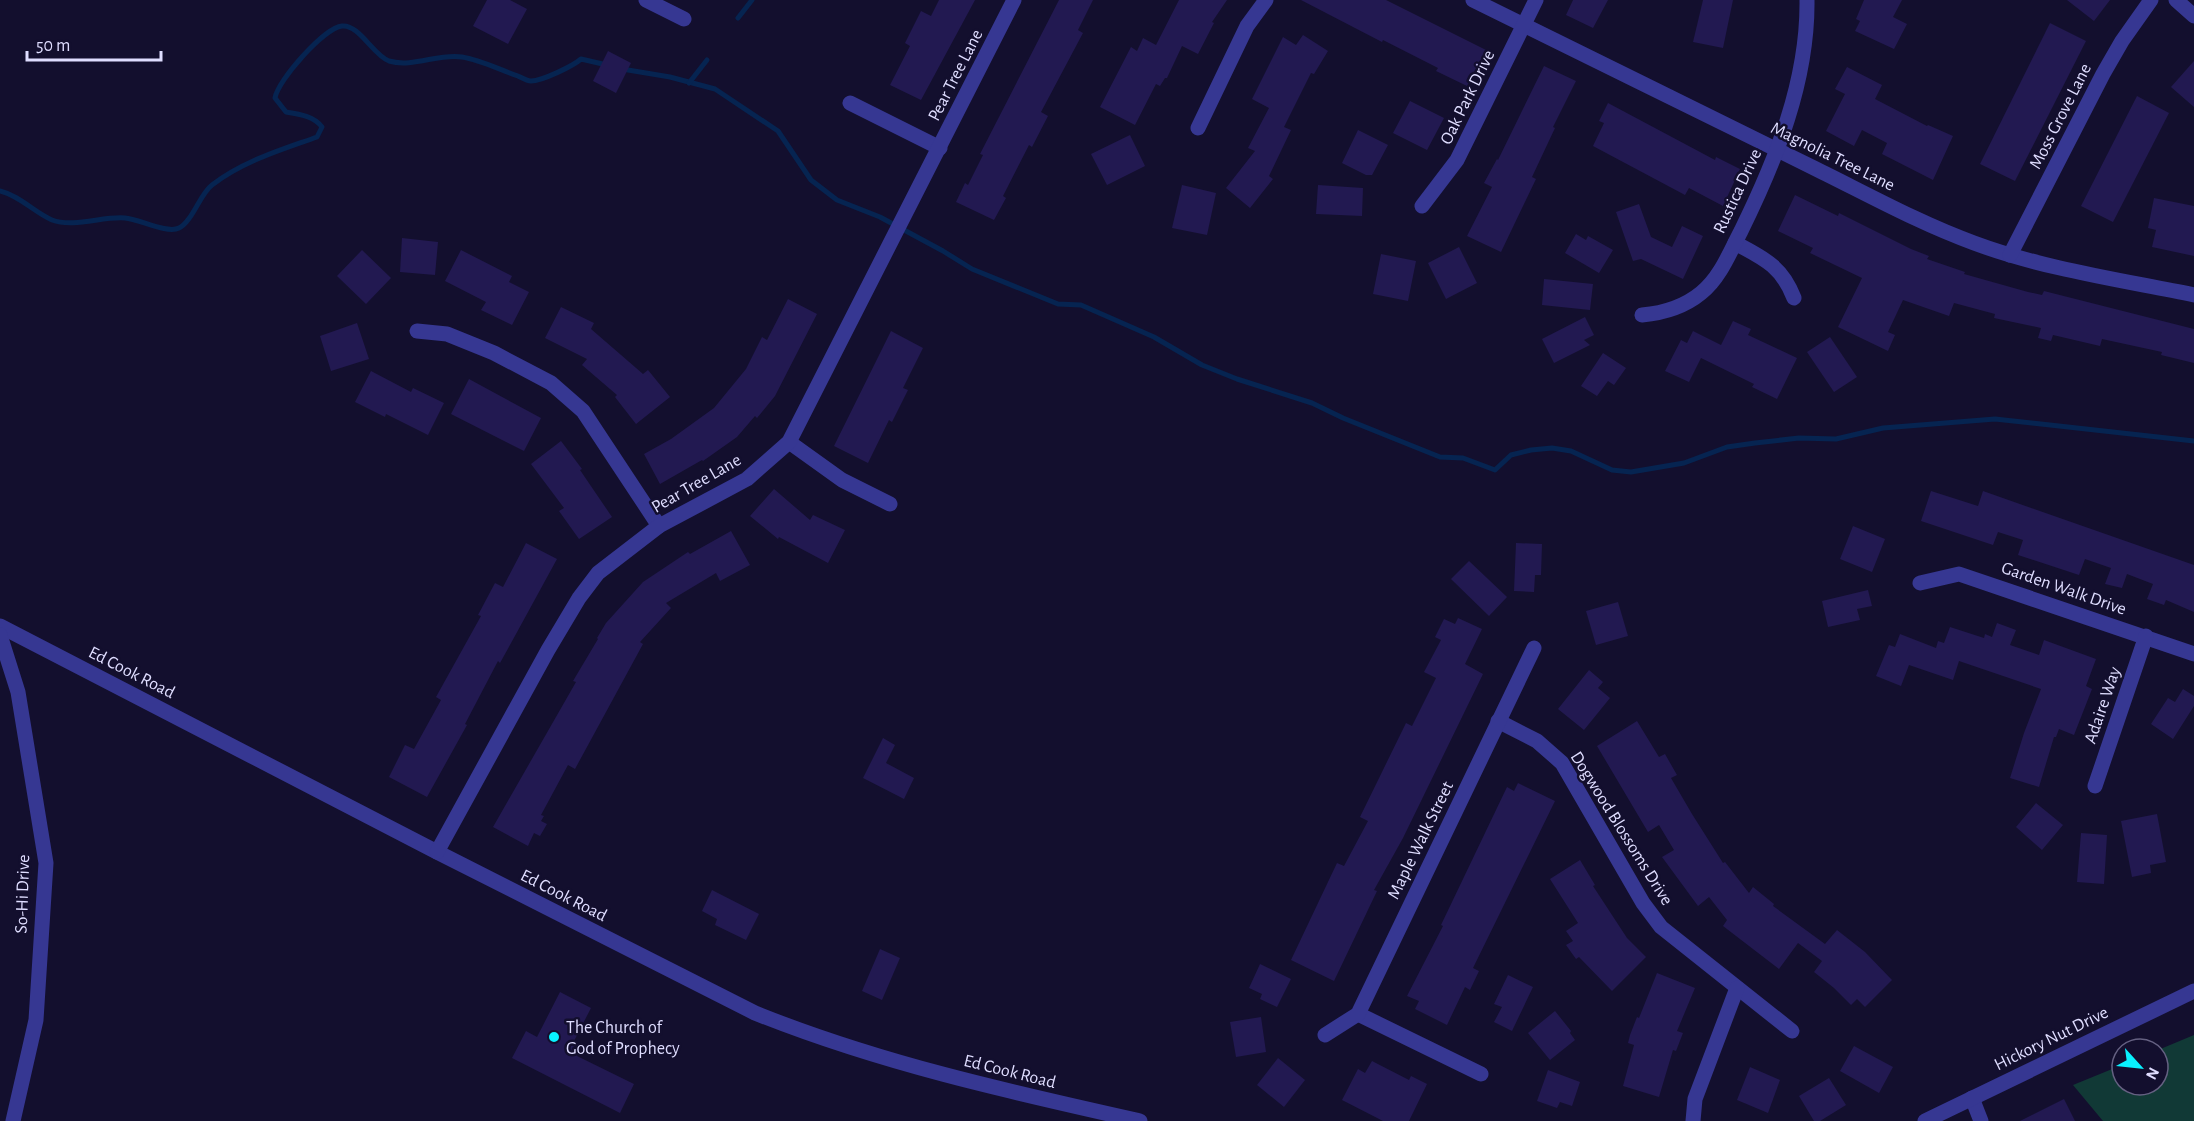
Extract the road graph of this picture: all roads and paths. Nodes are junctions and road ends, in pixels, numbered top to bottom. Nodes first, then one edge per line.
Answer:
1 (646, 0) edge
2 (1014, 0) edge
3 (1266, 0) edge
4 (1473, 0) edge
5 (1536, 0) edge
6 (1807, 0) edge
7 (2151, 0) edge
8 (2176, 0) edge
9 (2194, 16) edge
10 (684, 19) dead end
11 (1524, 25) junction
12 (850, 103) dead end
13 (1198, 128) dead end
14 (940, 148) junction
15 (1777, 151) junction
16 (1422, 206) dead end
17 (1735, 243) junction
18 (2010, 255) junction
19 (2194, 295) edge
20 (1794, 298) dead end
21 (1642, 315) dead end
22 (417, 331) dead end
23 (789, 442) junction
24 (890, 504) dead end
25 (658, 526) junction
26 (1920, 582) dead end
27 (0, 626) edge
28 (0, 635) edge
29 (2146, 636) junction
30 (1534, 648) dead end
31 (2194, 654) edge
32 (1498, 721) junction
33 (2095, 786) dead end
34 (437, 852) junction
35 (1737, 988) junction
36 (2194, 991) edge
37 (1358, 1014) junction
38 (1792, 1032) dead end
39 (1325, 1035) dead end
40 (1481, 1074) dead end
41 (1972, 1098) junction
42 (13, 1121) edge
43 (1140, 1121) edge
44 (1693, 1121) edge
45 (1925, 1121) edge
46 (1981, 1121) edge

1 - 10 street
2 - 14 street, Pear Tree Lane
3 - 13 street
4 - 11 street, Magnolia Tree Lane
5 - 11 street, Oak Park Drive
6 - 15 street, Rustica Drive
7 - 18 street, Moss Grove Lane
8 - 9 street
11 - 15 street, Magnolia Tree Lane
11 - 16 street, Oak Park Drive
12 - 14 street
14 - 23 street, Pear Tree Lane
15 - 17 street, Rustica Drive
15 - 18 street, Magnolia Tree Lane
17 - 20 street
17 - 21 street, Rustica Drive
18 - 19 street, Magnolia Tree Lane
22 - 25 street
23 - 24 street
23 - 25 street, Pear Tree Lane
25 - 34 street, Pear Tree Lane
26 - 29 street, Garden Walk Drive
27 - 34 street, Ed Cook Road
28 - 42 street, So-Hi Drive
29 - 31 street, Garden Walk Drive
29 - 33 street, Adaire Way
30 - 32 street, Maple Walk Street
32 - 35 street, Dogwood Blossoms Drive
32 - 37 street, Maple Walk Street
34 - 43 street, Ed Cook Road
35 - 38 street, Dogwood Blossoms Drive
35 - 44 street
36 - 41 street, Hickory Nut Drive
37 - 39 street
37 - 40 street
41 - 45 street, Hickory Nut Drive
41 - 46 street

